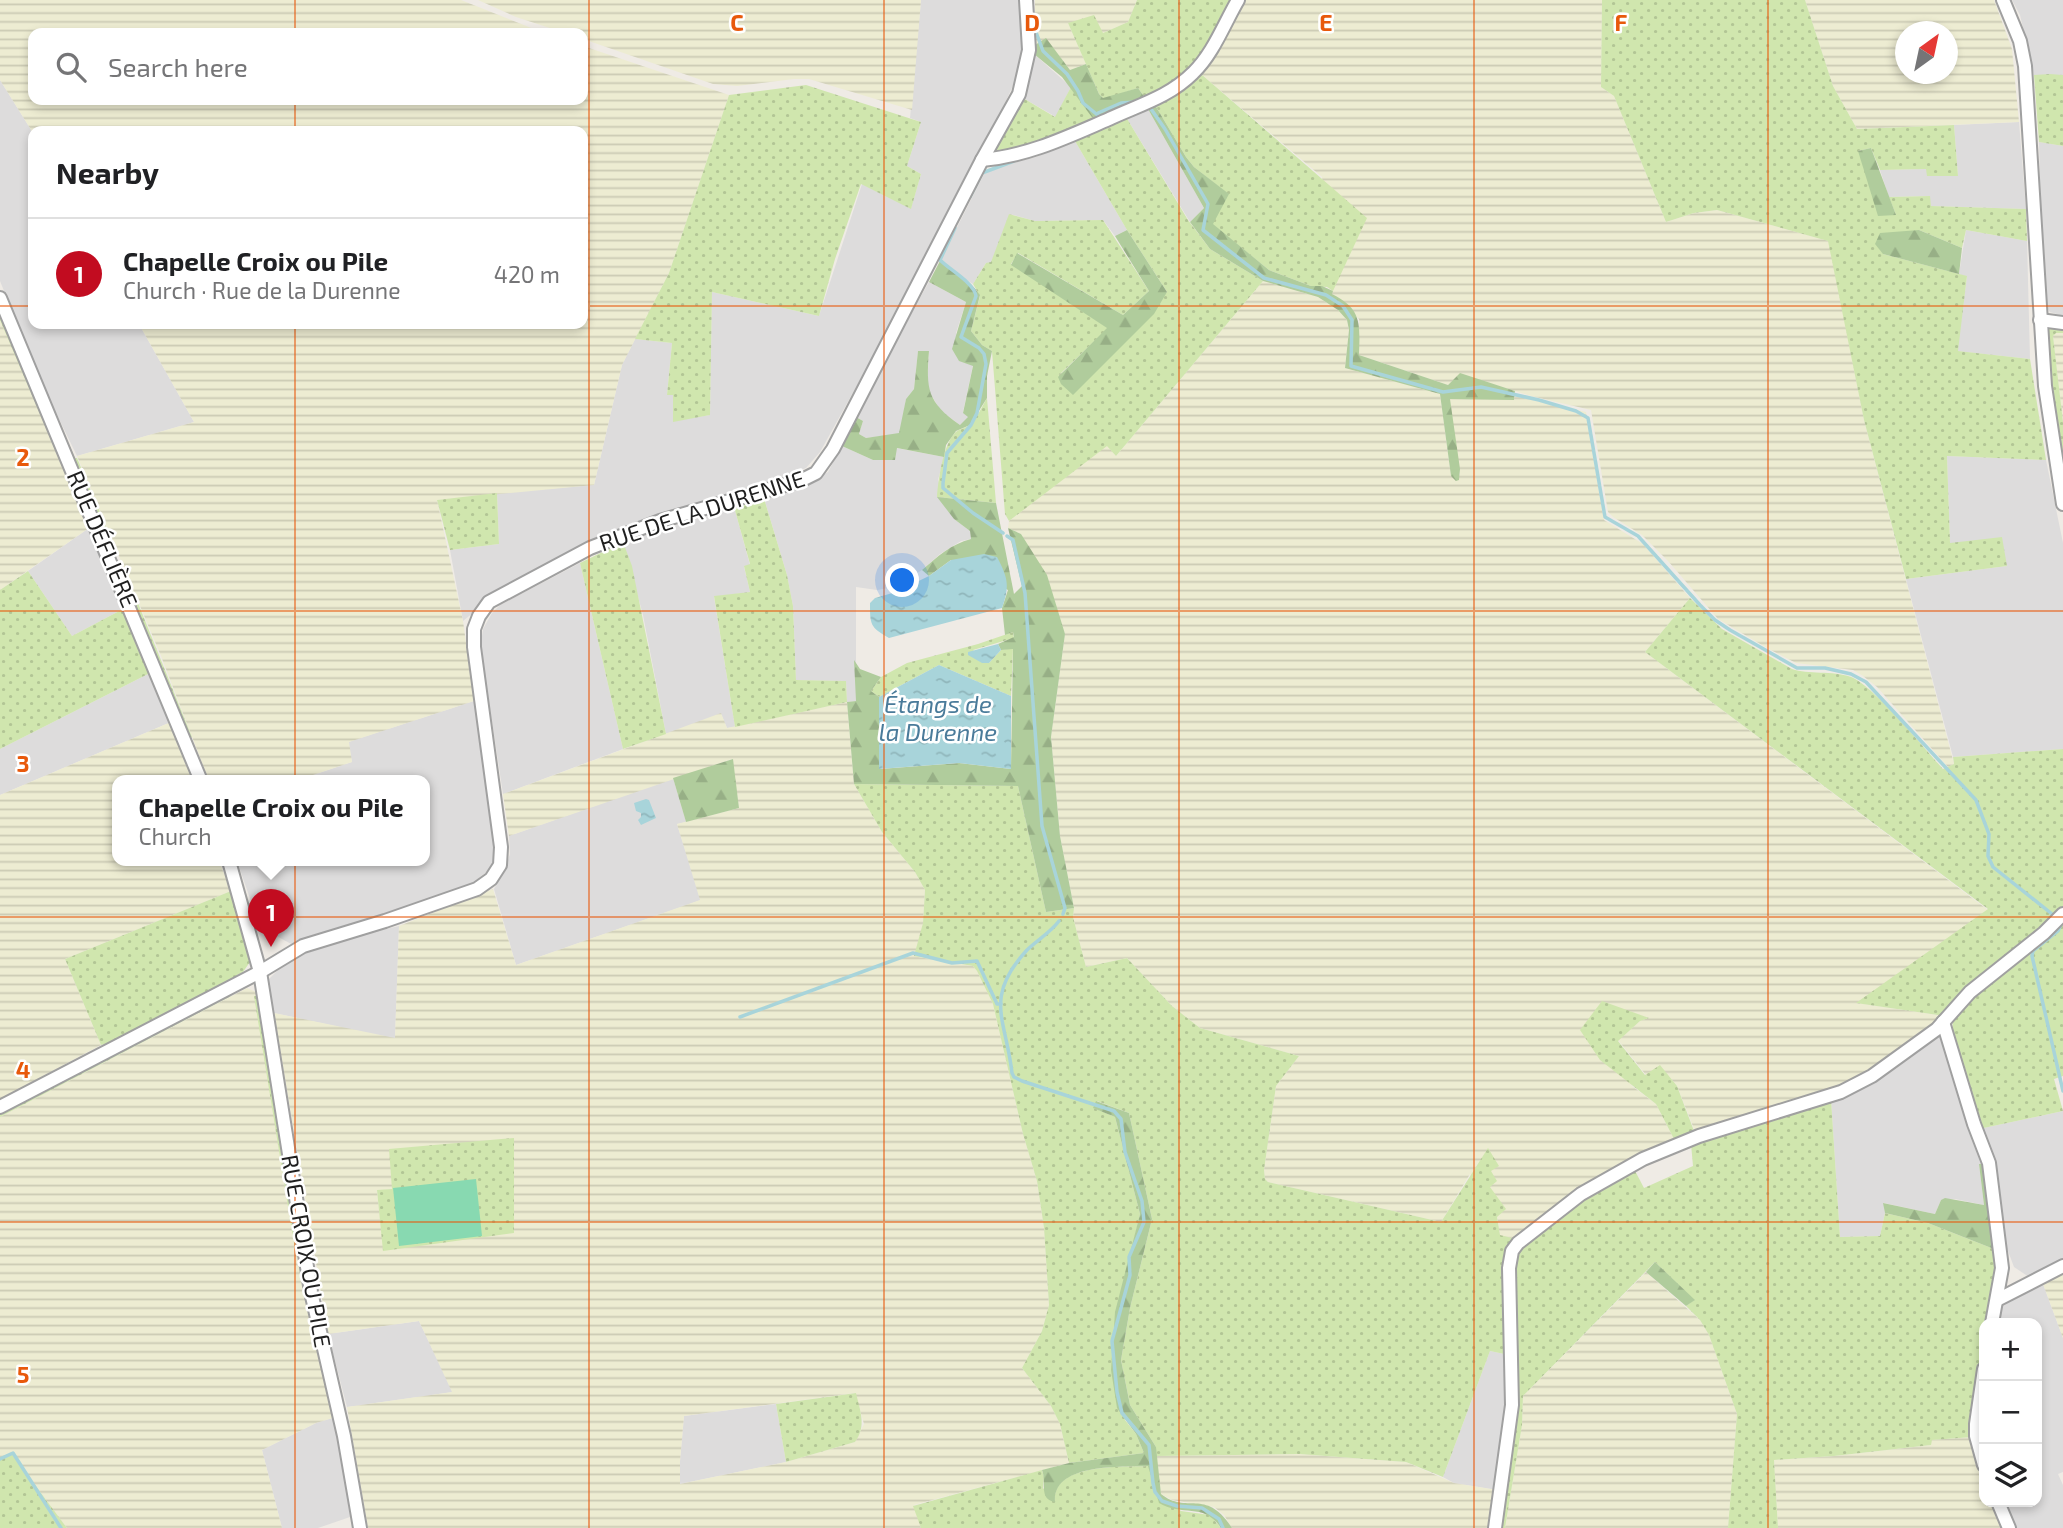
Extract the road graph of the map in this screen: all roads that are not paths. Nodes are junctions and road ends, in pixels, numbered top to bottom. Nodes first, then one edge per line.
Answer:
1 (1026, 0) edge
2 (1238, 0) edge
3 (2003, 0) edge
4 (982, 160) junction
5 (0, 298) edge
6 (2040, 320) junction
7 (2063, 323) edge
8 (2063, 504) edge
9 (199, 775) edge
10 (230, 866) edge
11 (2063, 914) edge
12 (260, 972) junction
13 (1944, 1023) junction
14 (0, 1107) edge
15 (2063, 1266) edge
16 (2002, 1268) junction
17 (2027, 1285) junction
18 (1997, 1300) junction
19 (1993, 1318) edge
20 (1982, 1381) edge
21 (1979, 1447) edge
22 (2000, 1507) edge
23 (360, 1528) edge
24 (1495, 1528) edge
25 (2009, 1528) edge

1 - 4 street, RUE DE LA DURENNE
2 - 4 street
3 - 6 street
4 - 12 street, RUE DE LA DURENNE
5 - 9 street, RUE DÉFLIÈRE
6 - 7 street
6 - 8 street
10 - 12 street
11 - 13 street
12 - 14 street
12 - 23 street, RUE CROIX OU PILE
13 - 16 street
13 - 24 street
15 - 17 street
16 - 17 street
16 - 18 street
17 - 18 street
18 - 19 street
20 - 21 street
22 - 25 street

